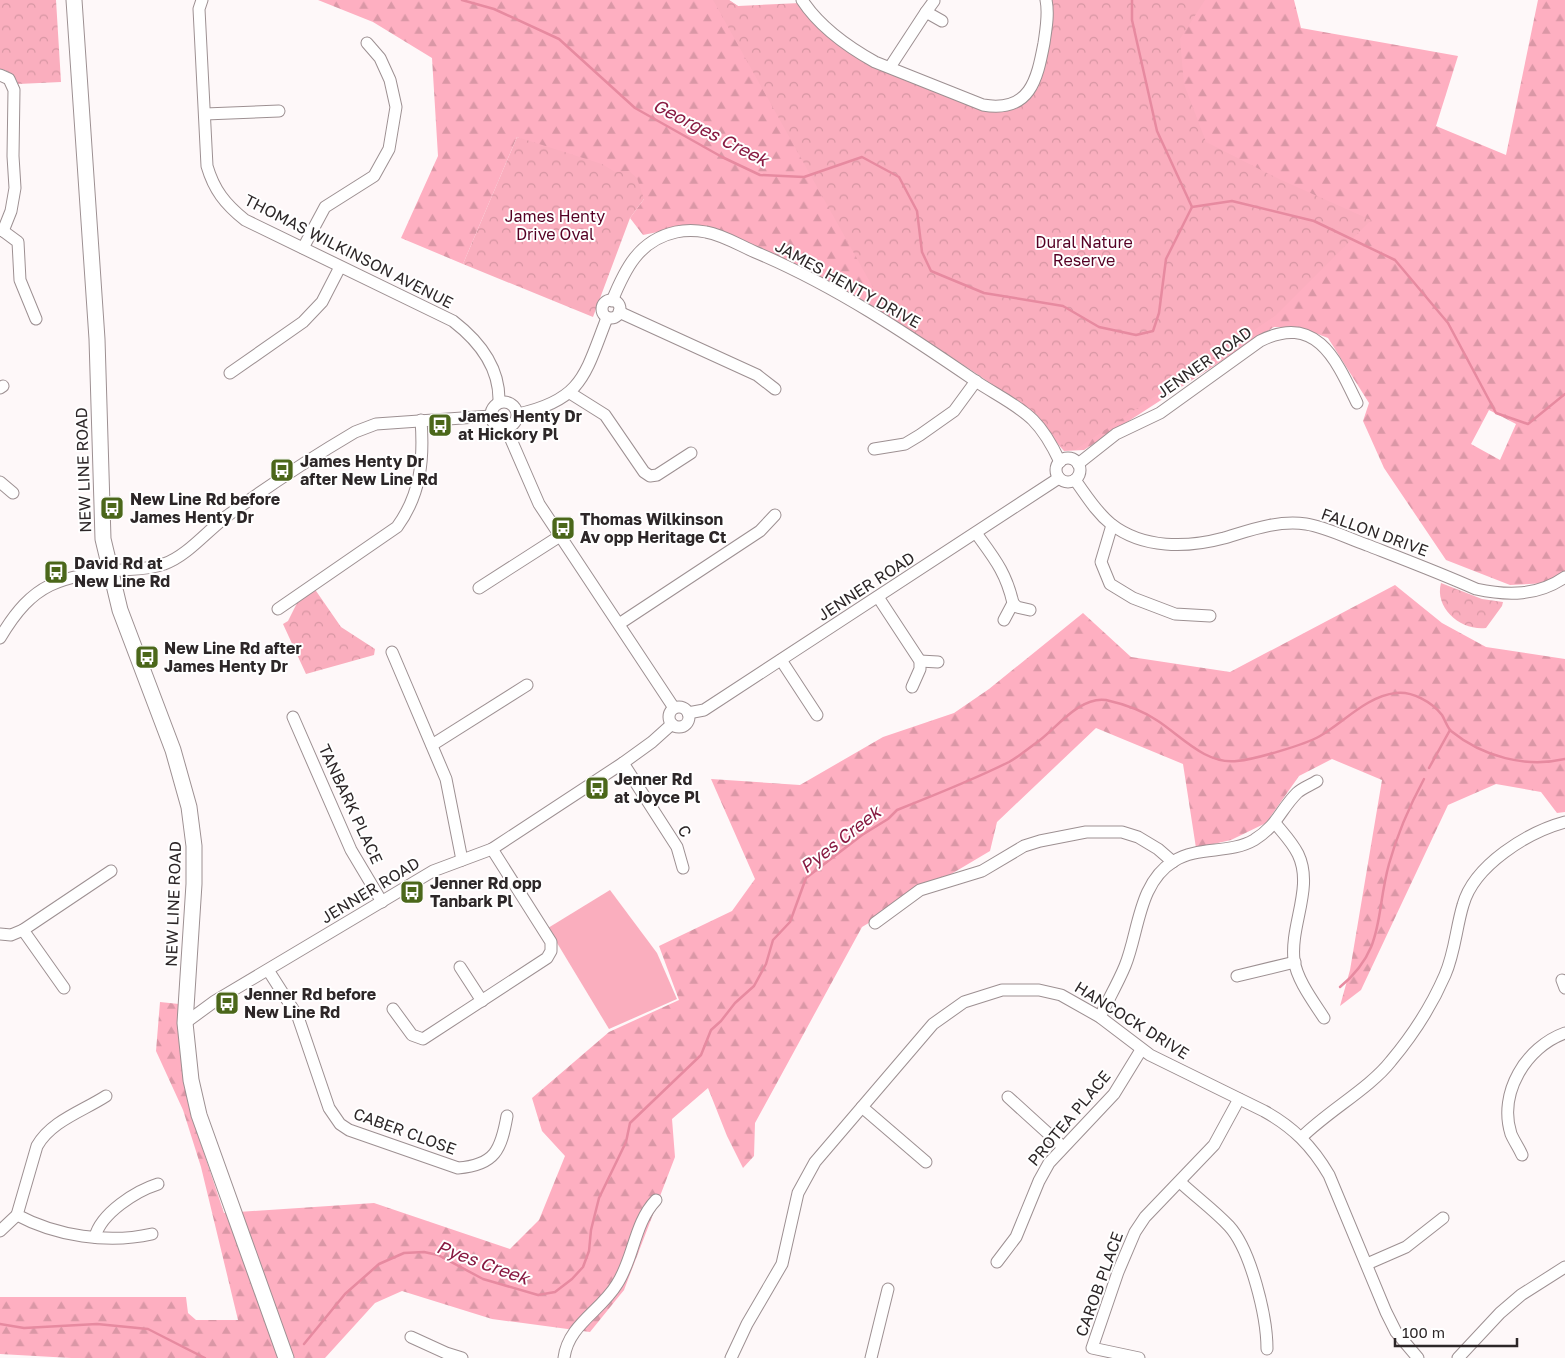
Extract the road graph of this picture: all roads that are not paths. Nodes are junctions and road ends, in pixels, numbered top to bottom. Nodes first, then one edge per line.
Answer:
1 (74, 0) edge
2 (202, 0) edge
3 (802, 0) edge
4 (934, 0) edge
5 (1046, 0) edge
6 (926, 12) junction
7 (942, 21) dead end
8 (367, 43) dead end
9 (890, 67) junction
10 (0, 75) edge
11 (279, 111) dead end
12 (205, 114) junction
13 (1, 230) edge
14 (303, 248) junction
15 (340, 266) junction
16 (612, 301) junction
17 (619, 312) junction
18 (607, 318) junction
19 (36, 319) dead end
20 (230, 374) dead end
21 (976, 381) junction
22 (775, 389) dead end
23 (570, 393) junction
24 (499, 402) junction
25 (1357, 403) dead end
26 (518, 414) junction
27 (491, 416) junction
28 (421, 420) junction
29 (506, 428) junction
30 (874, 449) dead end
31 (691, 453) dead end
32 (1060, 462) junction
33 (1078, 464) junction
34 (1058, 478) junction
35 (1075, 480) junction
36 (0, 482) edge
37 (13, 493) dead end
38 (775, 515) dead end
39 (1112, 525) junction
40 (976, 533) junction
41 (560, 536) junction
42 (109, 572) junction
43 (1565, 577) edge
44 (479, 588) dead end
45 (878, 597) junction
46 (1013, 603) junction
47 (278, 608) dead end
48 (1030, 610) dead end
49 (1210, 616) dead end
50 (5, 620) edge
51 (1004, 620) dead end
52 (619, 624) junction
53 (0, 638) edge
54 (392, 652) dead end
55 (781, 660) junction
56 (920, 661) junction
57 (938, 662) dead end
58 (527, 685) dead end
59 (912, 687) dead end
60 (674, 708) junction
61 (688, 713) junction
62 (818, 715) dead end
63 (293, 717) dead end
64 (672, 724) junction
65 (432, 745) junction
66 (623, 763) junction
67 (1317, 781) dead end
68 (1565, 822) edge
69 (1275, 823) junction
70 (492, 849) junction
71 (462, 860) junction
72 (1172, 862) junction
73 (682, 868) dead end
74 (111, 871) dead end
75 (382, 902) junction
76 (875, 923) dead end
77 (23, 930) junction
78 (0, 934) edge
79 (1294, 962) junction
80 (460, 968) dead end
81 (268, 970) junction
82 (1236, 976) dead end
83 (64, 988) dead end
84 (482, 1001) junction
85 (393, 1009) dead end
86 (1100, 1017) junction
87 (1324, 1018) dead end
88 (185, 1023) junction
89 (1565, 1033) edge
90 (1141, 1050) junction
91 (106, 1096) dead end
92 (1008, 1096) dead end
93 (1239, 1100) junction
94 (862, 1107) junction
95 (506, 1116) dead end
96 (1302, 1137) junction
97 (1063, 1147) junction
98 (1522, 1155) dead end
99 (926, 1162) dead end
100 (1180, 1182) junction
101 (158, 1184) dead end
102 (656, 1200) dead end
103 (17, 1214) junction
104 (1444, 1218) dead end
105 (0, 1231) edge
106 (152, 1234) dead end
107 (95, 1236) junction
108 (997, 1262) dead end
109 (1367, 1264) junction
110 (1565, 1267) edge
111 (888, 1289) dead end
112 (411, 1337) dead end
113 (1267, 1349) dead end
114 (286, 1358) edge
115 (462, 1358) edge
116 (564, 1358) edge
117 (731, 1358) edge
118 (871, 1358) edge
119 (1139, 1358) edge
120 (1418, 1358) edge
121 (1458, 1358) edge

1 - 42 main road, NEW LINE ROAD
2 - 12 street, THOMAS WILKINSON AVENUE
3 - 9 street
4 - 6 street
5 - 9 street
6 - 7 street
6 - 9 street
8 - 14 street
10 - 13 street
11 - 12 street
12 - 14 street, THOMAS WILKINSON AVENUE
13 - 19 street
14 - 15 street, THOMAS WILKINSON AVENUE
15 - 20 street
15 - 24 street, THOMAS WILKINSON AVENUE
16 - 17 street
16 - 18 street
16 - 21 street, JAMES HENTY DRIVE
17 - 18 street
17 - 22 street
18 - 23 street
21 - 30 street
21 - 32 street, JAMES HENTY DRIVE
23 - 26 street
23 - 31 street
24 - 26 street
24 - 27 street
25 - 33 street, JENNER ROAD
26 - 29 street
27 - 28 street
27 - 29 street
28 - 42 street
28 - 47 street
29 - 41 street
32 - 33 street
32 - 34 street
33 - 35 street
34 - 35 street
34 - 40 street, JENNER ROAD
35 - 39 street, FALLON DRIVE
36 - 37 street
38 - 52 street
39 - 43 street, FALLON DRIVE
39 - 49 street
40 - 45 street, JENNER ROAD
40 - 46 street
41 - 44 street
41 - 52 street
42 - 50 street
42 - 88 main road, NEW LINE ROAD
45 - 55 street, JENNER ROAD
45 - 56 street
46 - 48 street
46 - 51 street
50 - 53 street
52 - 60 street
54 - 65 street
55 - 61 street, JENNER ROAD
55 - 62 street
56 - 57 street
56 - 59 street
58 - 65 street
60 - 61 street
60 - 64 street
61 - 64 street
63 - 75 street, TANBARK PLACE
64 - 66 street, JENNER ROAD
65 - 71 street
66 - 70 street, JENNER ROAD
66 - 73 street, C
67 - 69 street
68 - 96 street
69 - 72 street
69 - 79 street
70 - 71 street, JENNER ROAD
70 - 84 street
71 - 75 street, JENNER ROAD
72 - 76 street
72 - 86 street
74 - 77 street
75 - 81 street, JENNER ROAD
77 - 78 street
77 - 83 street
79 - 82 street
79 - 87 street
80 - 84 street
81 - 88 street, JENNER ROAD
81 - 95 street, CABER CLOSE
84 - 85 street
86 - 90 street, HANCOCK DRIVE
86 - 94 street, HANCOCK DRIVE
88 - 114 main road, NEW LINE ROAD
89 - 98 street
90 - 93 street, HANCOCK DRIVE
90 - 97 street, PROTEA PLACE
91 - 103 street
92 - 97 street
93 - 96 street, HANCOCK DRIVE
93 - 100 street, CAROB PLACE
94 - 99 street
94 - 117 street, HANCOCK DRIVE
96 - 109 street, HANCOCK DRIVE
97 - 108 street, PROTEA PLACE
100 - 113 street
100 - 119 street, CAROB PLACE
101 - 107 street
102 - 116 street
103 - 105 street
103 - 107 street
104 - 109 street
106 - 107 street
109 - 120 street, HANCOCK DRIVE
110 - 121 street
111 - 118 street
112 - 115 street

